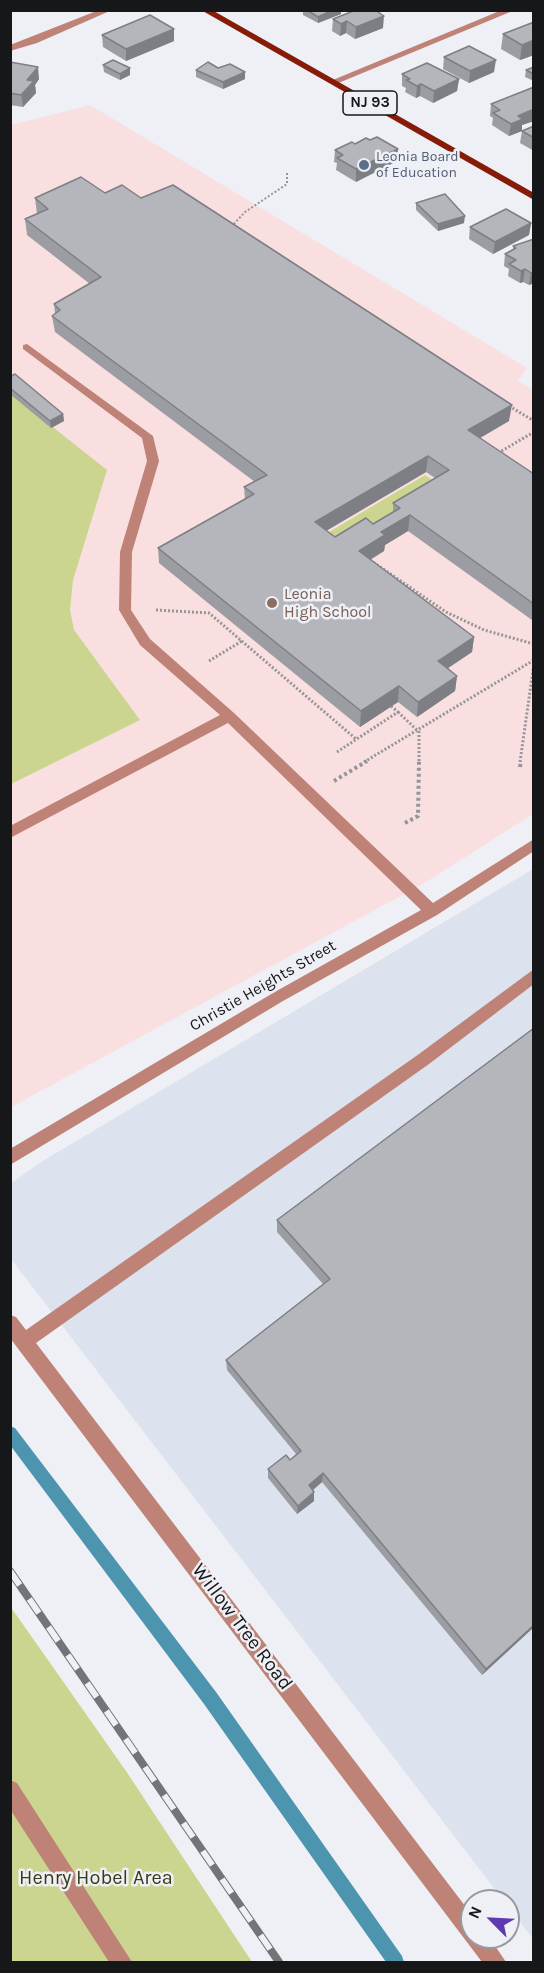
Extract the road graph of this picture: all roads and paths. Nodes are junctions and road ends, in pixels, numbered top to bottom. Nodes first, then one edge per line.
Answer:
1 (108, 10) edge
2 (205, 10) edge
3 (512, 10) edge
4 (10, 48) edge
5 (333, 82) junction
6 (287, 172) dead end
7 (534, 197) edge
8 (235, 234) edge
9 (27, 347) dead end
10 (504, 402) edge
11 (534, 421) edge
12 (534, 432) edge
13 (496, 454) edge
14 (370, 560) edge
15 (125, 610) junction
16 (242, 641) junction
17 (534, 644) edge
18 (534, 662) edge
19 (184, 678) junction
20 (391, 706) edge
21 (398, 712) junction
22 (229, 716) junction
23 (418, 732) junction
24 (356, 739) junction
25 (337, 752) dead end
26 (520, 767) dead end
27 (311, 796) junction
28 (405, 823) dead end
29 (10, 833) edge
30 (534, 844) edge
31 (432, 911) junction
32 (534, 975) edge
33 (10, 1158) edge
34 (10, 1323) edge
35 (24, 1341) junction
36 (10, 1790) edge
37 (460, 1916) edge
38 (485, 1949) edge
39 (121, 1962) edge
40 (495, 1962) edge

1 - 4 street
2 - 5 main road, NJ 93
3 - 5 street
5 - 7 main road, NJ 93
6 - 8 path
9 - 15 street
10 - 11 path
12 - 13 path
14 - 17 path
15 - 16 path
15 - 19 street
16 - 19 path
16 - 24 path
18 - 23 path
18 - 26 path
19 - 22 street
20 - 21 path
21 - 23 path
21 - 24 path
22 - 27 street
22 - 29 street
23 - 27 path
23 - 28 path
24 - 25 path
27 - 31 street
30 - 31 street, Christie Heights Street
31 - 33 street, Christie Heights Street
32 - 35 street
34 - 35 street, Willow Tree Road
35 - 37 street, Willow Tree Road
36 - 39 street
38 - 40 street

